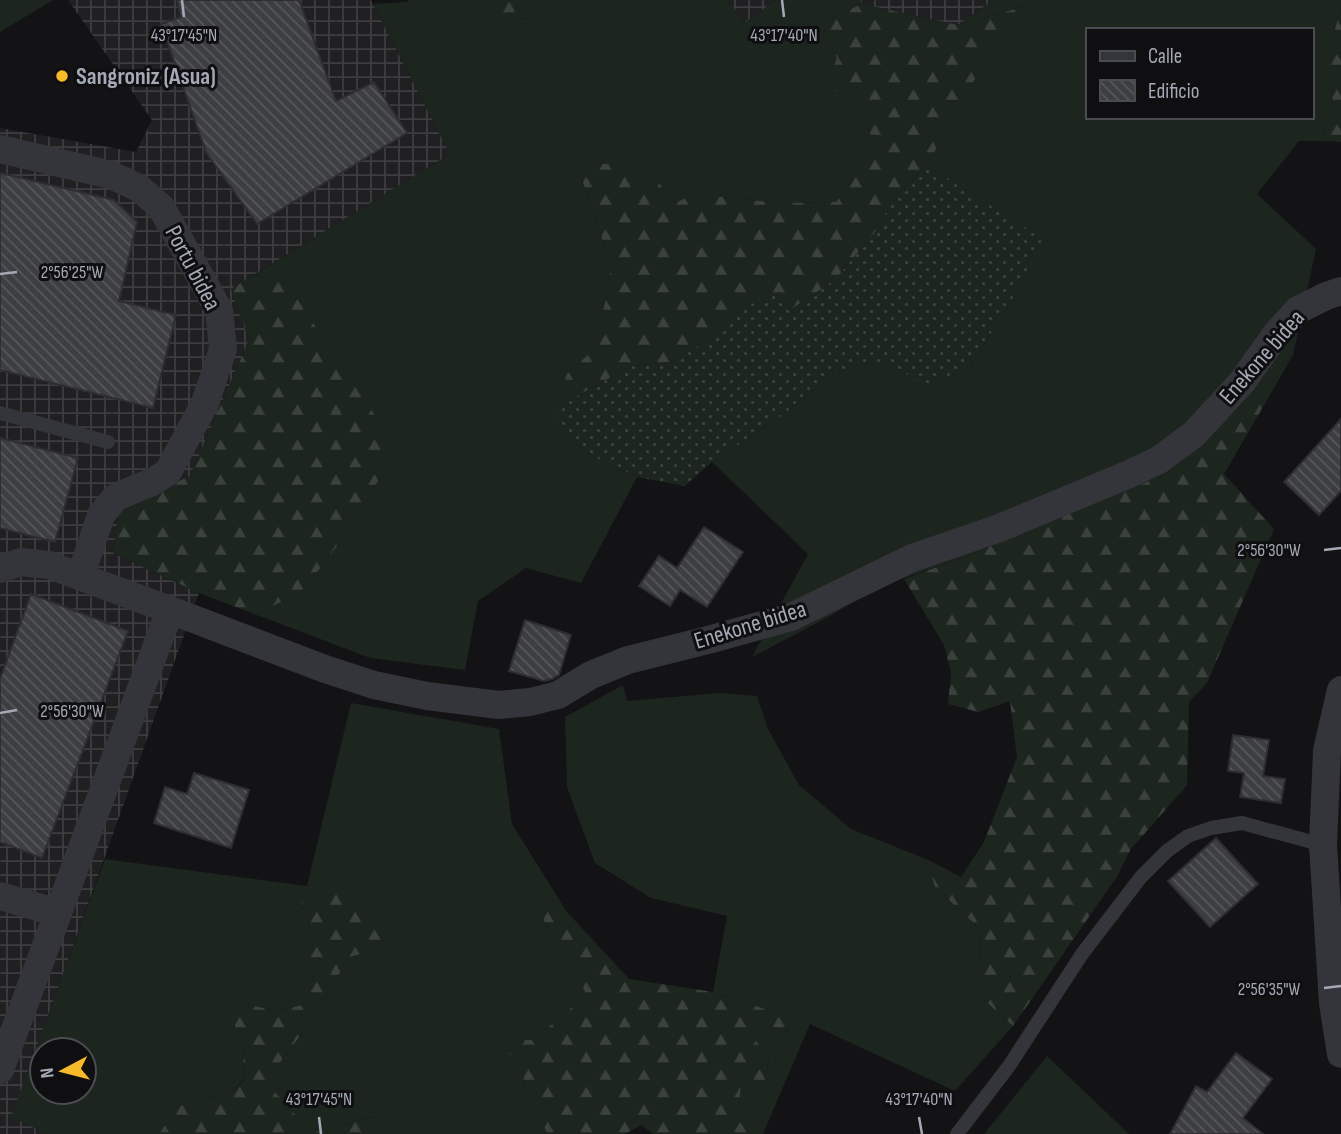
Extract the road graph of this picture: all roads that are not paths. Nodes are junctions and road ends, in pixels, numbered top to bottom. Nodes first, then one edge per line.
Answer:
1 (0, 149) edge
2 (1341, 291) edge
3 (0, 413) edge
4 (108, 442) dead end
5 (0, 569) edge
6 (81, 575) junction
7 (170, 610) junction
8 (1341, 690) edge
9 (1323, 845) junction
10 (0, 896) edge
11 (58, 913) junction
12 (1341, 1054) edge
13 (0, 1070) edge
14 (957, 1134) edge

1 - 6 street, Portu bidea
2 - 7 street, Enekone bidea
3 - 4 lane
5 - 6 street, Enekone bidea
6 - 7 street, Enekone bidea
7 - 11 street
8 - 9 street
9 - 12 street
9 - 14 lane
10 - 11 street
11 - 13 street

